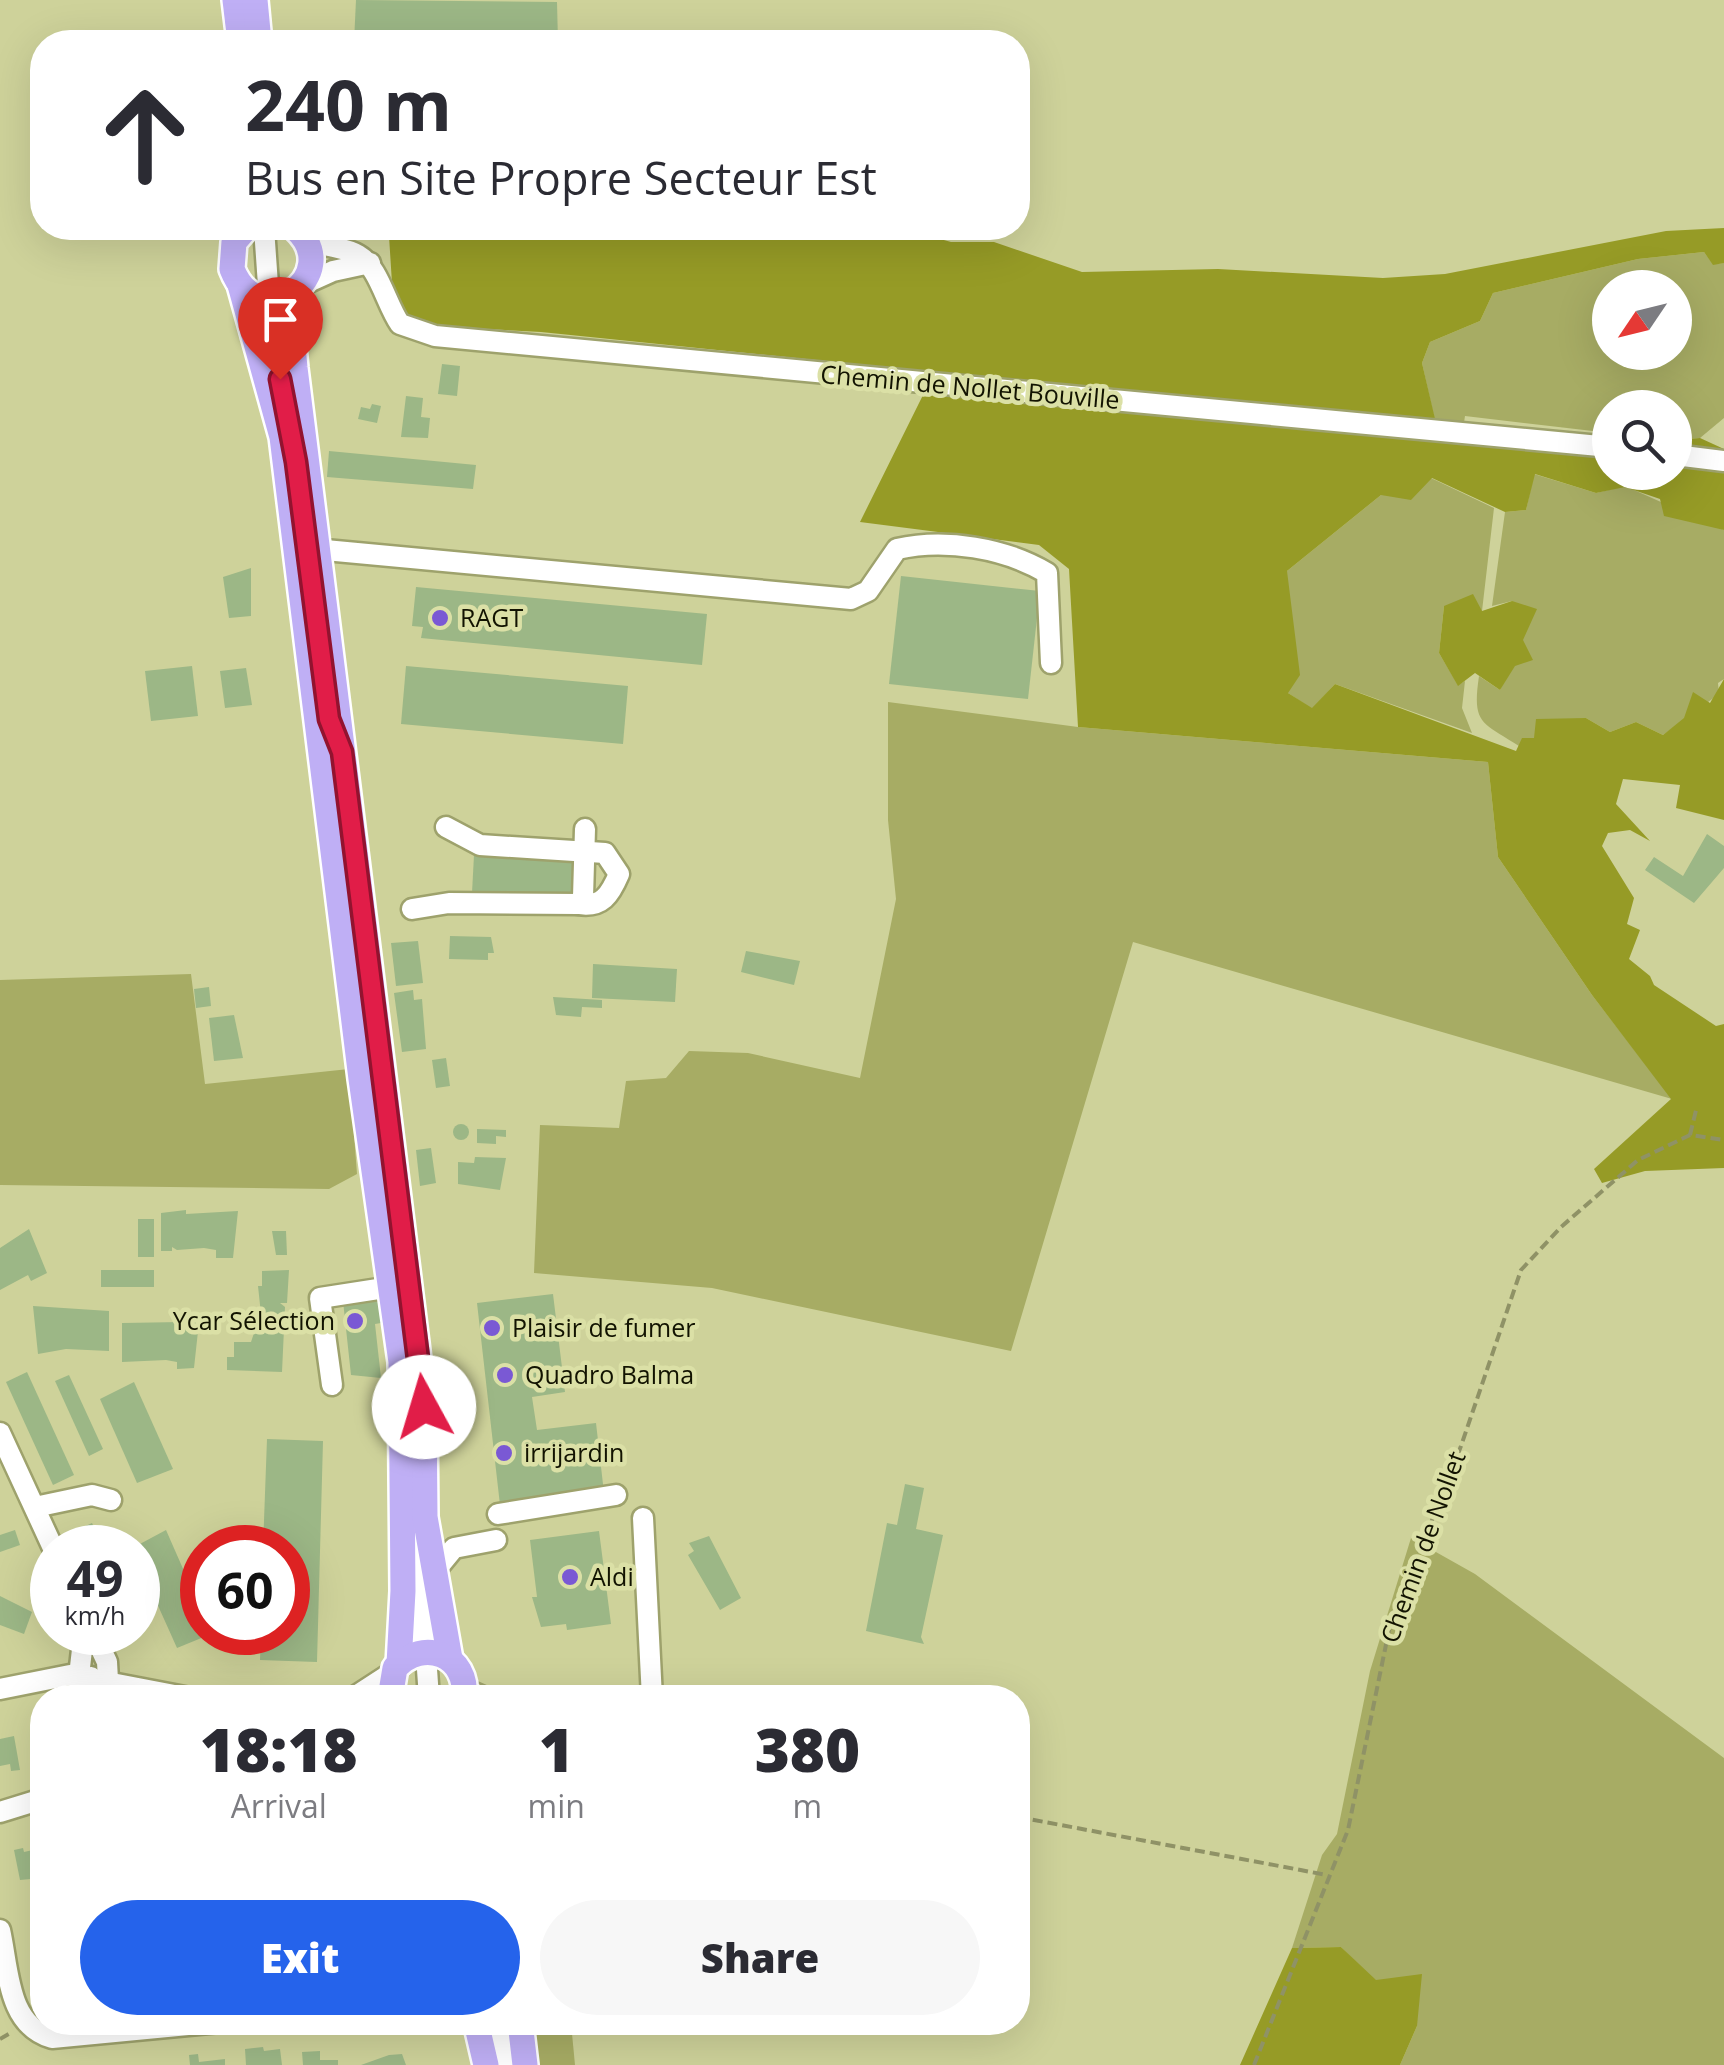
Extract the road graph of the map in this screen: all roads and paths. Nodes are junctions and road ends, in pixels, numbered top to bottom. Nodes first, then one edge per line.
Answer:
1 (235, 0) edge
2 (245, 0) edge
3 (254, 0) edge
4 (239, 30) edge
5 (248, 30) edge
6 (258, 30) edge
7 (236, 240) edge
8 (265, 240) edge
9 (303, 240) edge
10 (315, 240) edge
11 (370, 264) junction
12 (240, 285) junction
13 (298, 288) junction
14 (268, 299) junction
15 (280, 379) junction
16 (282, 437) junction
17 (1592, 446) edge
18 (1692, 457) edge
19 (1724, 461) edge
20 (324, 550) dead end
21 (1051, 663) dead end
22 (342, 752) junction
23 (325, 781) junction
24 (446, 826) dead end
25 (584, 840) junction
26 (580, 901) junction
27 (412, 909) dead end
28 (1696, 1106) dead end
29 (1690, 1136) junction
30 (1724, 1140) edge
31 (392, 1287) junction
32 (332, 1385) dead end
33 (0, 1433) edge
34 (616, 1495) dead end
35 (111, 1500) dead end
36 (36, 1508) junction
37 (498, 1514) dead end
38 (643, 1518) dead end
39 (43, 1525) edge
40 (496, 1540) dead end
41 (428, 1577) junction
42 (423, 1651) junction
43 (91, 1655) edge
44 (104, 1655) edge
45 (450, 1659) junction
46 (394, 1678) edge
47 (100, 1685) edge
48 (428, 1685) edge
49 (467, 1685) edge
50 (651, 1685) edge
51 (30, 1688) edge
52 (0, 1689) edge
53 (30, 1803) edge
54 (0, 1812) edge
55 (1030, 1819) edge
56 (1327, 1874) junction
57 (0, 1930) edge
58 (30, 2028) edge
59 (39, 2035) edge
60 (84, 2035) edge
61 (479, 2035) edge
62 (500, 2035) edge
63 (522, 2035) edge
64 (486, 2065) edge
65 (504, 2065) edge
66 (525, 2065) edge
67 (1254, 2065) edge

1 - 4 main road
2 - 5 street
3 - 6 main road
7 - 12 main road
8 - 14 street
9 - 13 main road
10 - 11 street
11 - 13 street
11 - 17 street, Chemin de Nollet Bouville
12 - 14 main road
12 - 16 main road
13 - 14 main road
13 - 22 main road
14 - 15 street
15 - 16 street
15 - 22 street
16 - 23 main road
18 - 19 street
20 - 21 street
22 - 41 main road
23 - 31 main road
23 - 41 street
24 - 25 street
25 - 26 street
25 - 26 street
26 - 27 street
28 - 29 path
29 - 30 path
29 - 56 path, Chemin de Nollet
31 - 32 street
31 - 46 main road
33 - 36 street
34 - 37 street
35 - 36 street
36 - 39 street
38 - 50 street
40 - 41 street
41 - 42 street
41 - 45 main road
42 - 45 main road
42 - 46 main road
42 - 48 street
43 - 47 street
44 - 47 street
45 - 49 main road
51 - 52 street
53 - 54 street
55 - 56 path
56 - 67 path, Chemin de Nollet
57 - 58 street
59 - 60 street
61 - 64 main road
62 - 65 street
63 - 66 main road

